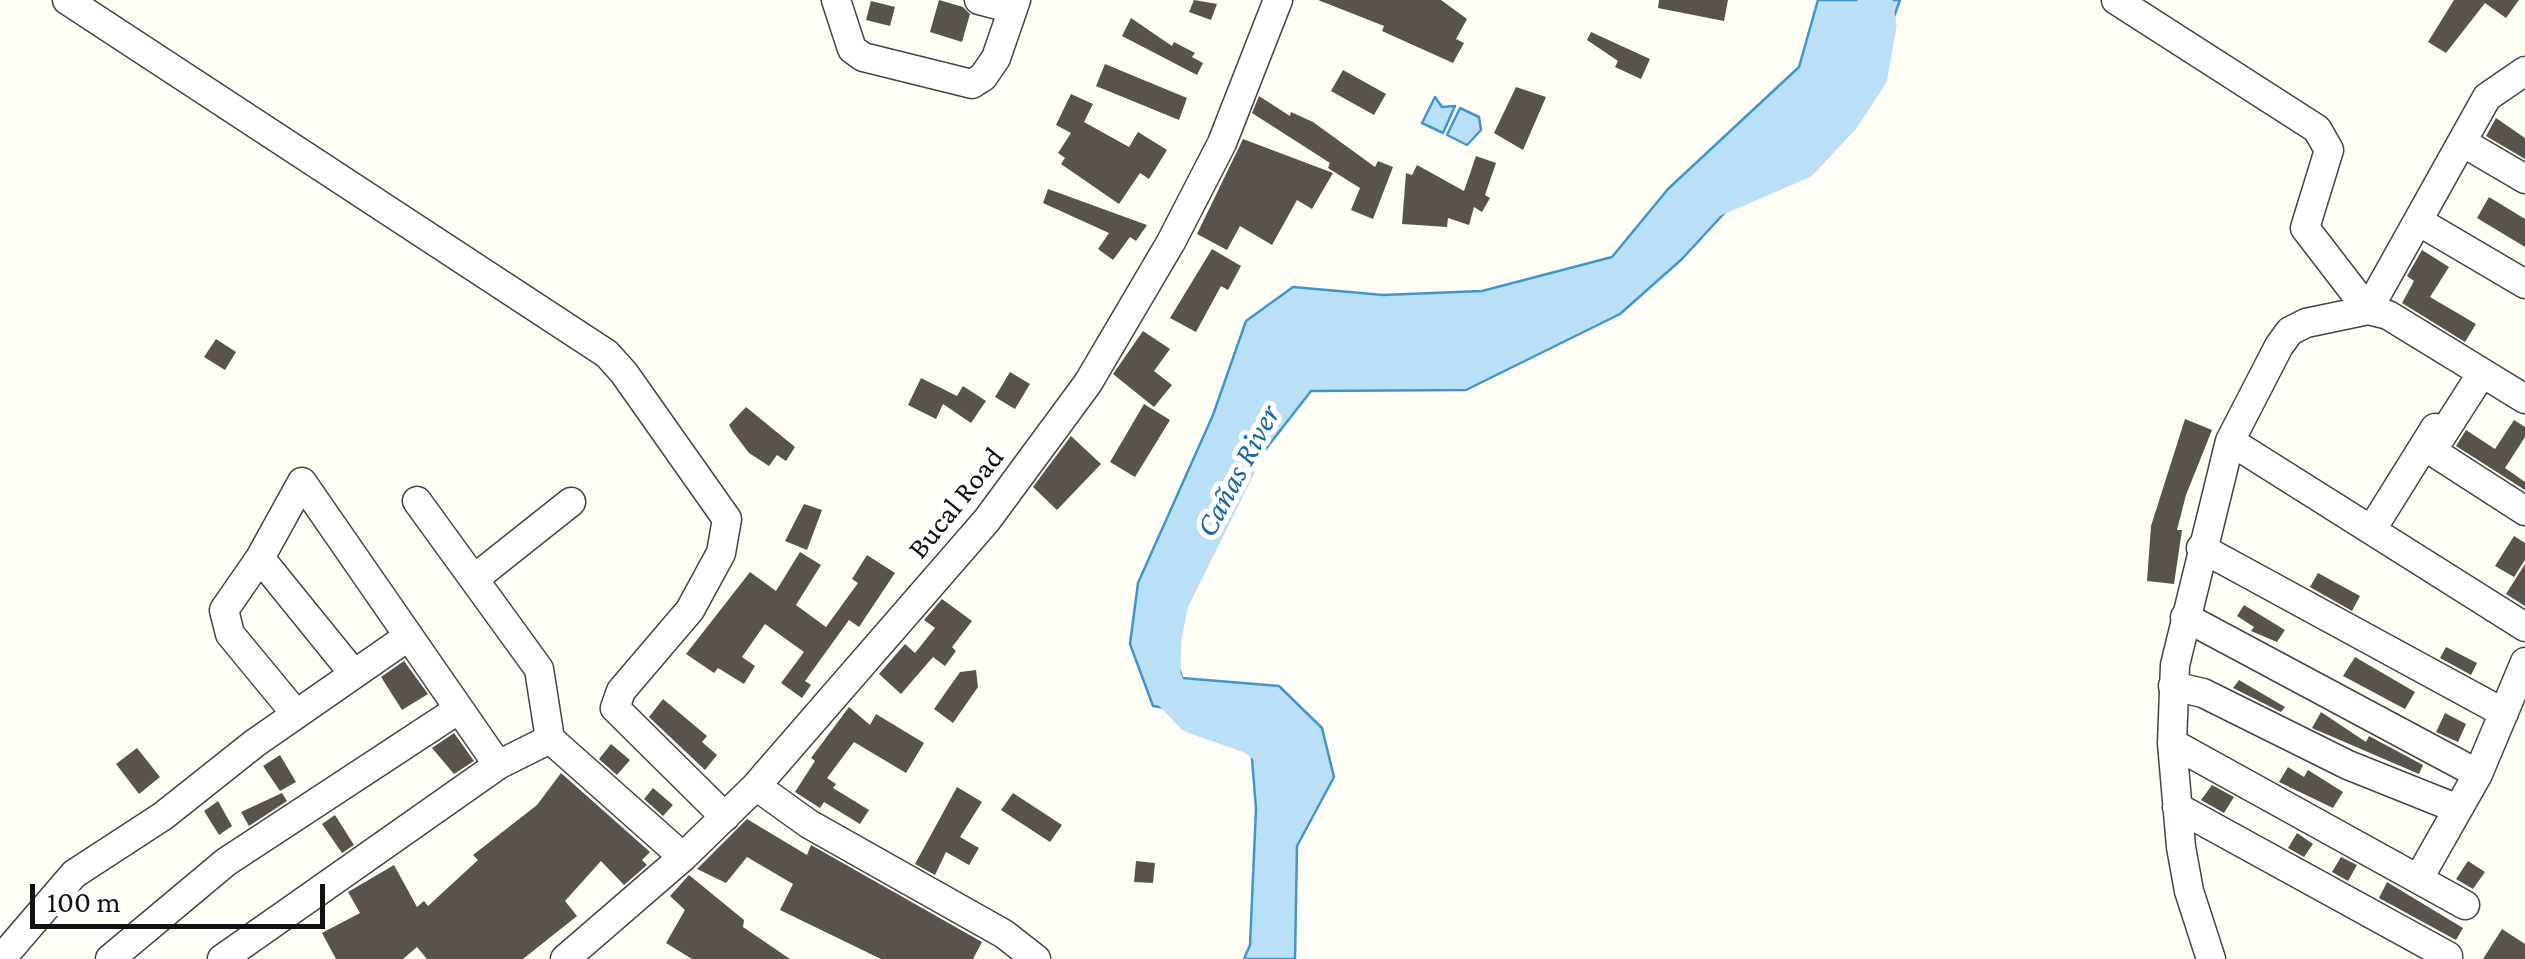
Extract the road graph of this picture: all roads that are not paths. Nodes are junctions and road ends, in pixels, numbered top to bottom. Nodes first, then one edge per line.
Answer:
1 (67, 0) edge
2 (836, 0) edge
3 (979, 0) edge
4 (1278, 0) edge
5 (2116, 0) edge
6 (1015, 4) edge
7 (2525, 71) edge
8 (2462, 142) junction
9 (2525, 178) edge
10 (2418, 221) junction
11 (2525, 284) edge
12 (2368, 310) junction
13 (2478, 371) junction
14 (2525, 399) edge
15 (2230, 441) junction
16 (417, 500) dead end
17 (571, 502) dead end
18 (2525, 512) edge
19 (2372, 528) junction
20 (2201, 548) junction
21 (260, 558) junction
22 (474, 578) junction
23 (2185, 618) junction
24 (2525, 627) edge
25 (409, 636) junction
26 (2525, 662) edge
27 (354, 674) junction
28 (2173, 686) junction
29 (459, 709) junction
30 (2504, 713) junction
31 (296, 714) junction
32 (550, 739) junction
33 (2172, 743) junction
34 (498, 765) junction
35 (2478, 774) junction
36 (756, 786) junction
37 (2177, 807) junction
38 (2458, 809) junction
39 (724, 817) junction
40 (683, 857) junction
41 (2419, 878) junction
42 (2466, 905) dead end
43 (2448, 956) dead end
44 (1, 959) edge
45 (110, 959) edge
46 (222, 959) edge
47 (565, 959) edge
48 (1036, 959) edge
49 (2211, 959) edge

1 - 39 street
2 - 6 street
3 - 6 street
4 - 36 street, Bucal Road
5 - 12 street
7 - 8 street
8 - 9 street
8 - 10 street
10 - 11 street
10 - 12 street
12 - 13 street
12 - 15 street
13 - 14 street
13 - 18 street
13 - 19 street
15 - 19 street
15 - 20 street
16 - 22 street
17 - 22 street
19 - 24 street
20 - 23 street
20 - 30 street
21 - 25 street
21 - 27 street
21 - 31 street
22 - 32 street
23 - 28 street
23 - 35 street
25 - 27 street
25 - 29 street
26 - 30 street
27 - 31 street
28 - 33 street
28 - 38 street
29 - 34 street
29 - 45 street
30 - 35 street
31 - 44 street
32 - 34 street
32 - 40 street
33 - 37 street
33 - 41 street
34 - 46 street
35 - 38 street
36 - 39 street, Bucal Road
36 - 48 street
37 - 43 street
37 - 49 street
38 - 41 street
39 - 40 street, Bucal Road
40 - 47 street, Bucal Road
41 - 42 street

